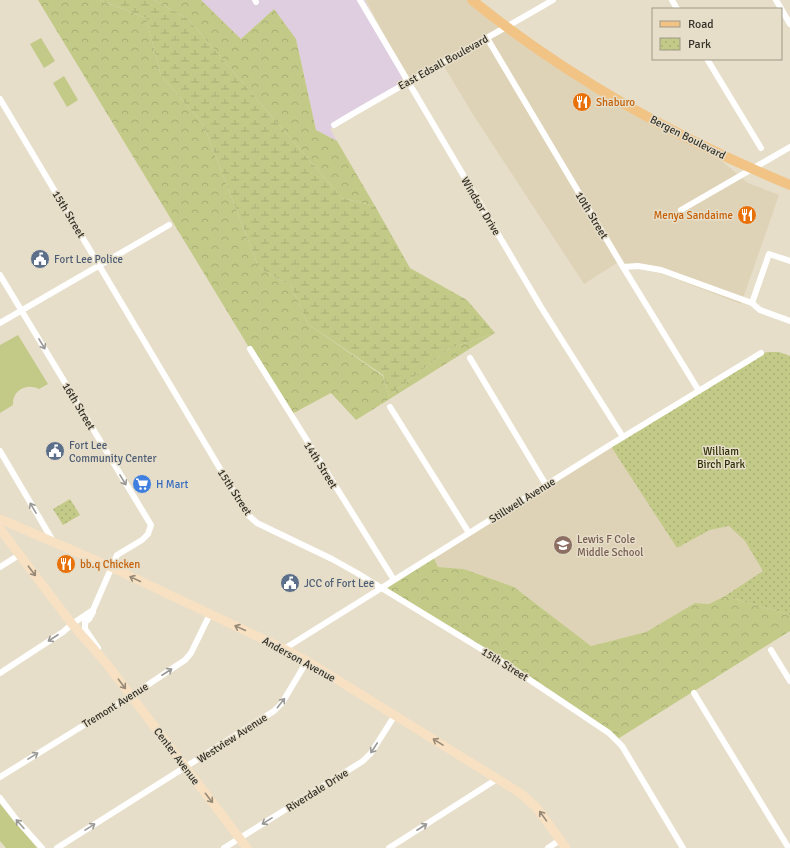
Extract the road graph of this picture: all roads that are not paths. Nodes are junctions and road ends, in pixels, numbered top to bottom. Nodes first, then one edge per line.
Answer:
1 (360, 0) edge
2 (472, 0) edge
3 (553, 0) edge
4 (782, 10) edge
5 (790, 24) edge
6 (506, 27) junction
7 (487, 38) junction
8 (708, 60) edge
9 (408, 81) junction
10 (0, 99) edge
11 (334, 125) dead end
12 (790, 147) edge
13 (761, 148) dead end
14 (753, 169) junction
15 (790, 185) edge
16 (681, 210) dead end
17 (169, 225) dead end
18 (790, 261) edge
19 (99, 266) junction
20 (623, 267) junction
21 (0, 275) edge
22 (752, 303) junction
23 (21, 311) junction
24 (790, 321) edge
25 (0, 324) edge
26 (250, 349) dead end
27 (761, 353) dead end
28 (470, 358) dead end
29 (699, 391) junction
30 (390, 407) dead end
31 (623, 437) junction
32 (0, 451) edge
33 (546, 485) junction
34 (0, 519) edge
35 (0, 529) edge
36 (469, 533) junction
37 (53, 541) junction
38 (19, 555) junction
39 (0, 567) edge
40 (111, 568) junction
41 (394, 580) junction
42 (381, 588) junction
43 (93, 610) junction
44 (210, 614) junction
45 (72, 624) junction
46 (284, 649) junction
47 (771, 650) dead end
48 (307, 661) junction
49 (106, 663) junction
50 (0, 673) edge
51 (790, 681) edge
52 (694, 693) dead end
53 (131, 696) junction
54 (395, 715) junction
55 (186, 768) junction
56 (0, 777) edge
57 (497, 779) junction
58 (0, 798) edge
59 (240, 838) junction
60 (560, 840) junction
61 (789, 847) edge
62 (42, 848) edge
63 (57, 848) edge
64 (224, 848) edge
65 (247, 848) edge
66 (389, 848) edge
67 (548, 848) edge
68 (566, 848) edge
69 (683, 848) edge

1 - 9 street, Windsor Drive
2 - 6 main road, Bergen Boulevard
3 - 6 street, East Edsall Boulevard
4 - 5 street
6 - 7 street, East Edsall Boulevard
6 - 14 main road, Bergen Boulevard
7 - 9 street, East Edsall Boulevard
7 - 20 street, 10th Street
8 - 13 street
9 - 11 street, East Edsall Boulevard
9 - 31 street, Windsor Drive
10 - 19 street, 15th Street
12 - 14 street
14 - 15 main road, Bergen Boulevard
14 - 16 street
17 - 19 street
18 - 22 street
19 - 23 street
19 - 42 street, 15th Street
20 - 22 street
20 - 29 street, 10th Street
21 - 23 street, 16th Street
22 - 24 street
23 - 25 street
23 -> 40 street, 16th Street
26 - 41 street, 14th Street
27 - 29 street, Stillwell Avenue
28 - 33 street
29 - 31 street, Stillwell Avenue
30 - 36 street
31 - 33 street, Stillwell Avenue
37 -> 32 street
33 - 36 street, Stillwell Avenue
34 - 37 main road, Anderson Avenue
35 - 38 main road, Center Avenue
36 - 41 street, Stillwell Avenue
37 - 40 main road, Anderson Avenue
38 - 39 street
38 -> 45 main road, Center Avenue
40 - 43 street
44 -> 40 main road, Anderson Avenue
41 - 42 street, Stillwell Avenue
42 - 46 street, Stillwell Avenue
42 - 69 street, 15th Street
43 - 45 street
43 - 49 street, Center Avenue
46 -> 44 main road, Anderson Avenue
53 -> 44 street, Tremont Avenue
45 - 49 main road, Center Avenue
45 -> 50 street
46 - 48 main road, Anderson Avenue
47 - 51 street
48 - 54 main road, Anderson Avenue
55 -> 48 street, Westview Avenue
49 -> 53 main road, Center Avenue
52 - 61 street
53 - 55 main road, Center Avenue
56 -> 53 street, Tremont Avenue
57 -> 54 main road, Anderson Avenue
54 -> 59 street, Riverdale Drive
55 -> 59 main road, Center Avenue
63 -> 55 street, Westview Avenue
60 -> 57 main road, Anderson Avenue
66 -> 57 street
62 -> 58 street
59 - 64 street, Riverdale Drive
59 - 65 main road, Center Avenue
60 - 67 street
60 - 68 main road, Anderson Avenue

